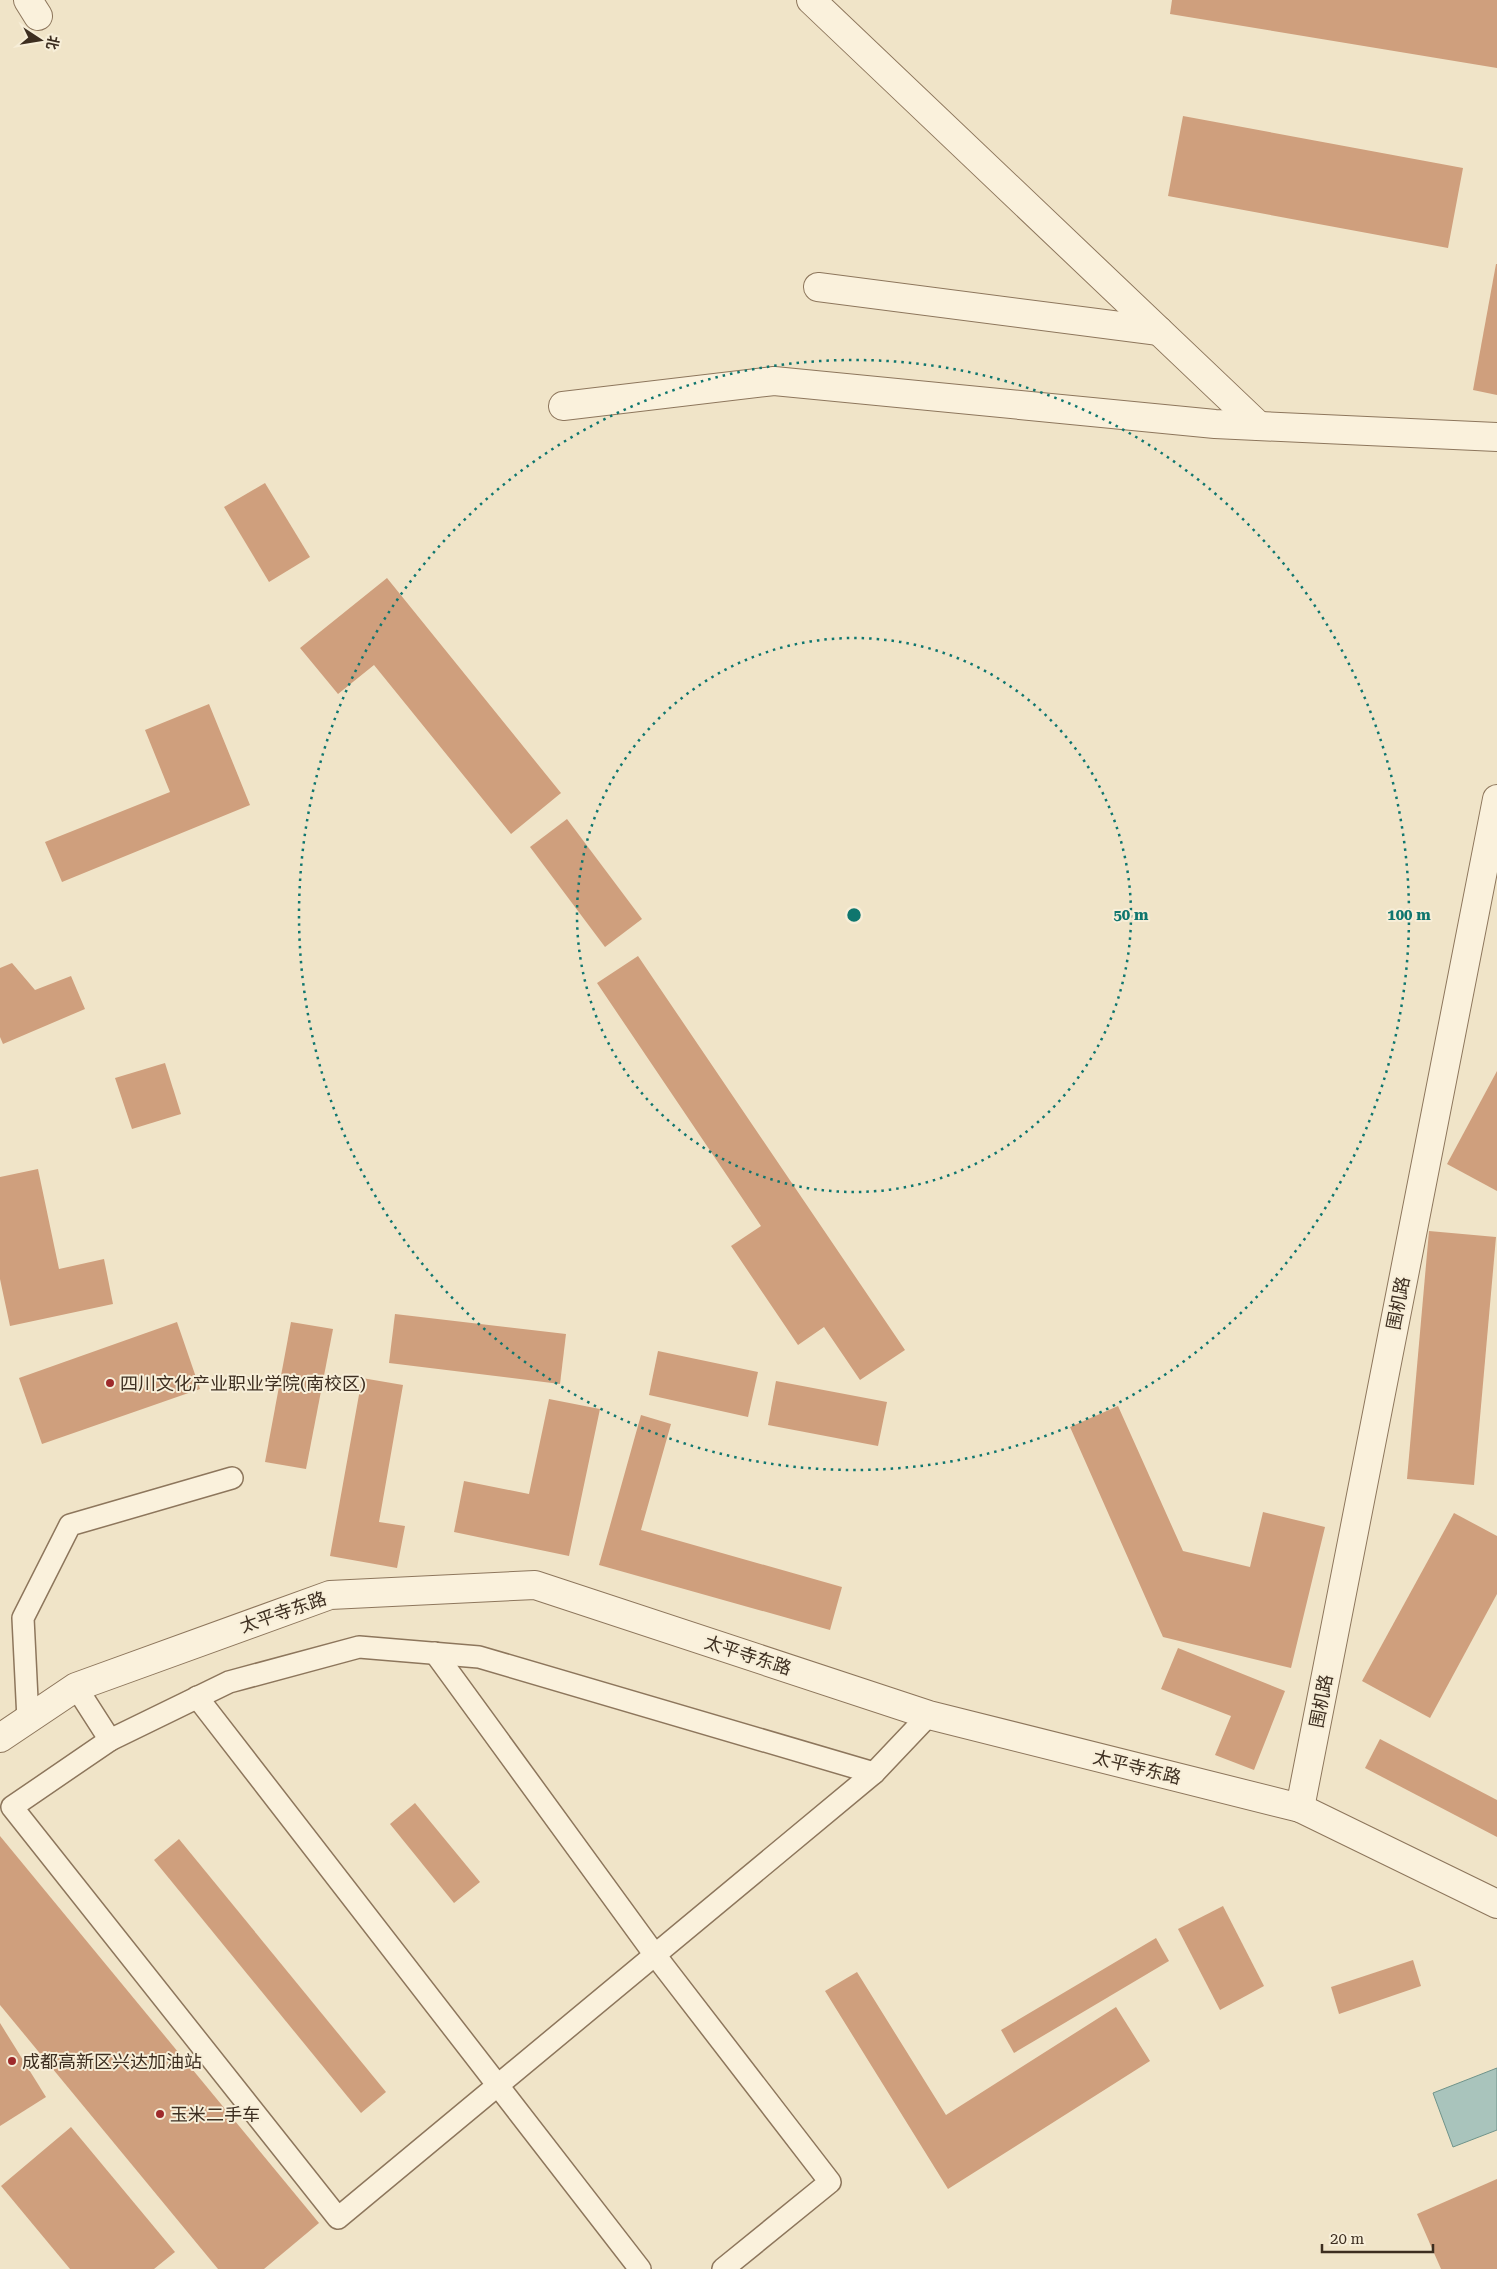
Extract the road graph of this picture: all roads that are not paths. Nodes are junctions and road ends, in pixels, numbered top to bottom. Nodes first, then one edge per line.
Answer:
1 (811, 0) edge
2 (818, 287) dead end
3 (1159, 331) junction
4 (563, 406) dead end
5 (1259, 426) junction
6 (1497, 437) edge
7 (1497, 798) edge
8 (232, 1478) dead end
9 (435, 1653) junction
10 (76, 1687) junction
11 (197, 1698) junction
12 (929, 1715) junction
13 (28, 1720) junction
14 (0, 1738) edge
15 (110, 1740) junction
16 (874, 1773) junction
17 (1300, 1808) junction
18 (1497, 1904) edge
19 (655, 1955) junction
20 (498, 2085) junction
21 (640, 2269) edge
22 (723, 2269) edge

1 - 3 street
2 - 3 street
3 - 5 street
4 - 5 street
5 - 6 street
7 - 17 street, 围机路
8 - 13 lane
9 - 11 lane
9 - 16 lane
9 - 19 lane
10 - 12 street, 太平寺东路
10 - 13 street, 太平寺东路
10 - 15 lane
11 - 15 lane
11 - 20 lane
12 - 16 lane
12 - 17 street, 太平寺东路
13 - 14 street, 太平寺东路
15 - 20 lane
16 - 19 lane
17 - 18 street, 太平寺东路
19 - 20 lane
19 - 22 lane
20 - 21 lane

